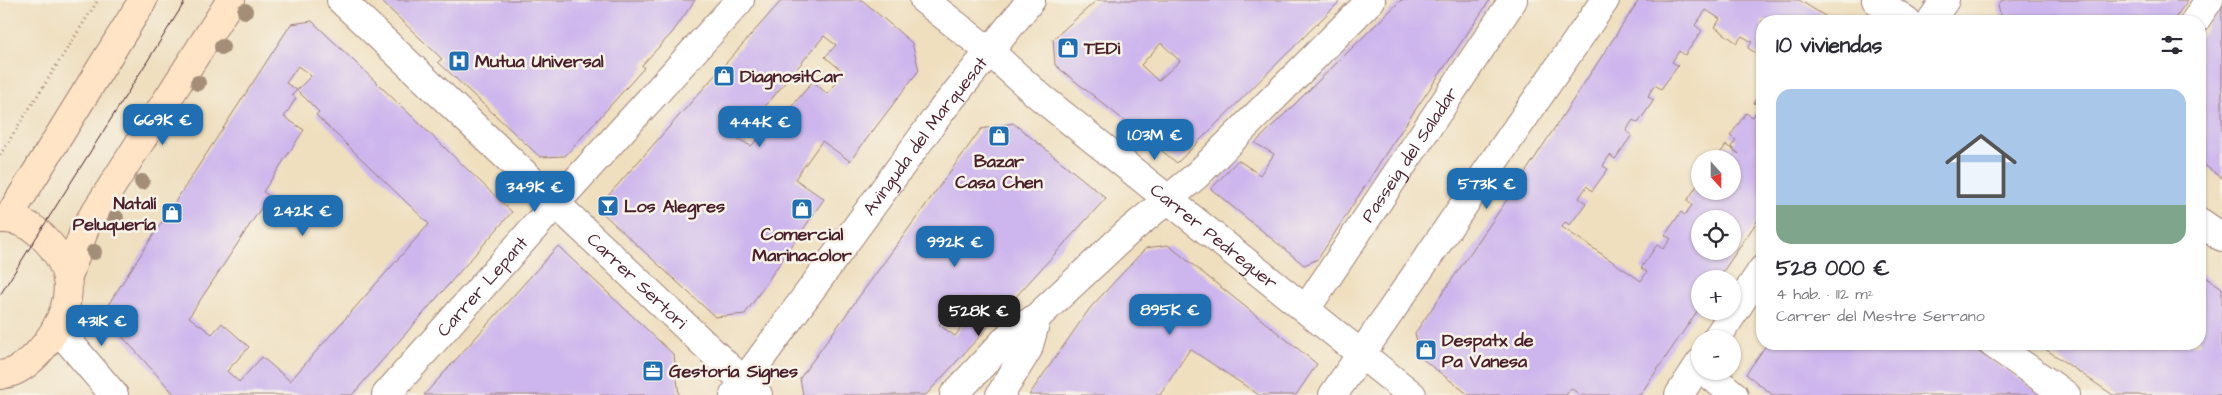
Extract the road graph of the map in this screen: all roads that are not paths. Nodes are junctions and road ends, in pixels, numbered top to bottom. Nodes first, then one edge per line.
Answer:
1 (143, 0) edge
2 (231, 0) edge
3 (341, 0) edge
4 (740, 0) edge
5 (924, 0) edge
6 (1031, 0) edge
7 (1371, 0) edge
8 (1512, 0) edge
9 (1605, 0) edge
10 (1876, 0) edge
11 (1946, 0) edge
12 (2209, 0) edge
13 (1897, 15) edge
14 (1935, 15) edge
15 (2199, 15) edge
16 (989, 51) junction
17 (1169, 199) junction
18 (556, 203) junction
19 (4, 219) edge
20 (2206, 226) edge
21 (2222, 237) edge
22 (1756, 279) edge
23 (68, 280) junction
24 (1306, 309) junction
25 (1038, 317) junction
26 (57, 328) junction
27 (1722, 330) edge
28 (2002, 350) edge
29 (1361, 355) junction
30 (5, 376) edge
31 (1691, 380) edge
32 (1716, 380) edge
33 (745, 391) edge
34 (114, 395) edge
35 (386, 395) edge
36 (954, 395) edge
37 (1000, 395) edge
38 (1333, 395) edge
39 (1412, 395) edge
40 (1679, 395) edge
41 (1734, 395) edge
42 (2066, 395) edge

1 - 19 main road
2 - 23 main road
3 - 18 street, Carrer Sertori
4 - 18 street, Carrer Lepant
5 - 16 street, Carrer Pedreguer
6 - 16 street, Avinguda del Marquesat
7 - 17 street
8 - 24 street, Passeig del Saladar
9 - 29 street
10 - 13 street
11 - 14 street
12 - 15 street
16 - 17 street, Carrer Pedreguer
16 - 33 street, Avinguda del Marquesat
17 - 24 street, Carrer Pedreguer
17 - 25 street
18 - 33 street, Carrer Sertori
18 - 35 street, Carrer Lepant
19 - 23 main road
20 - 21 street
22 - 27 street
23 - 26 main road
24 - 29 street, Carrer Pedreguer
25 - 36 street
25 - 37 street
26 - 30 main road
26 - 34 street
28 - 42 street
29 - 38 street
29 - 39 street, Carrer Pedreguer
31 - 40 street
32 - 41 street

